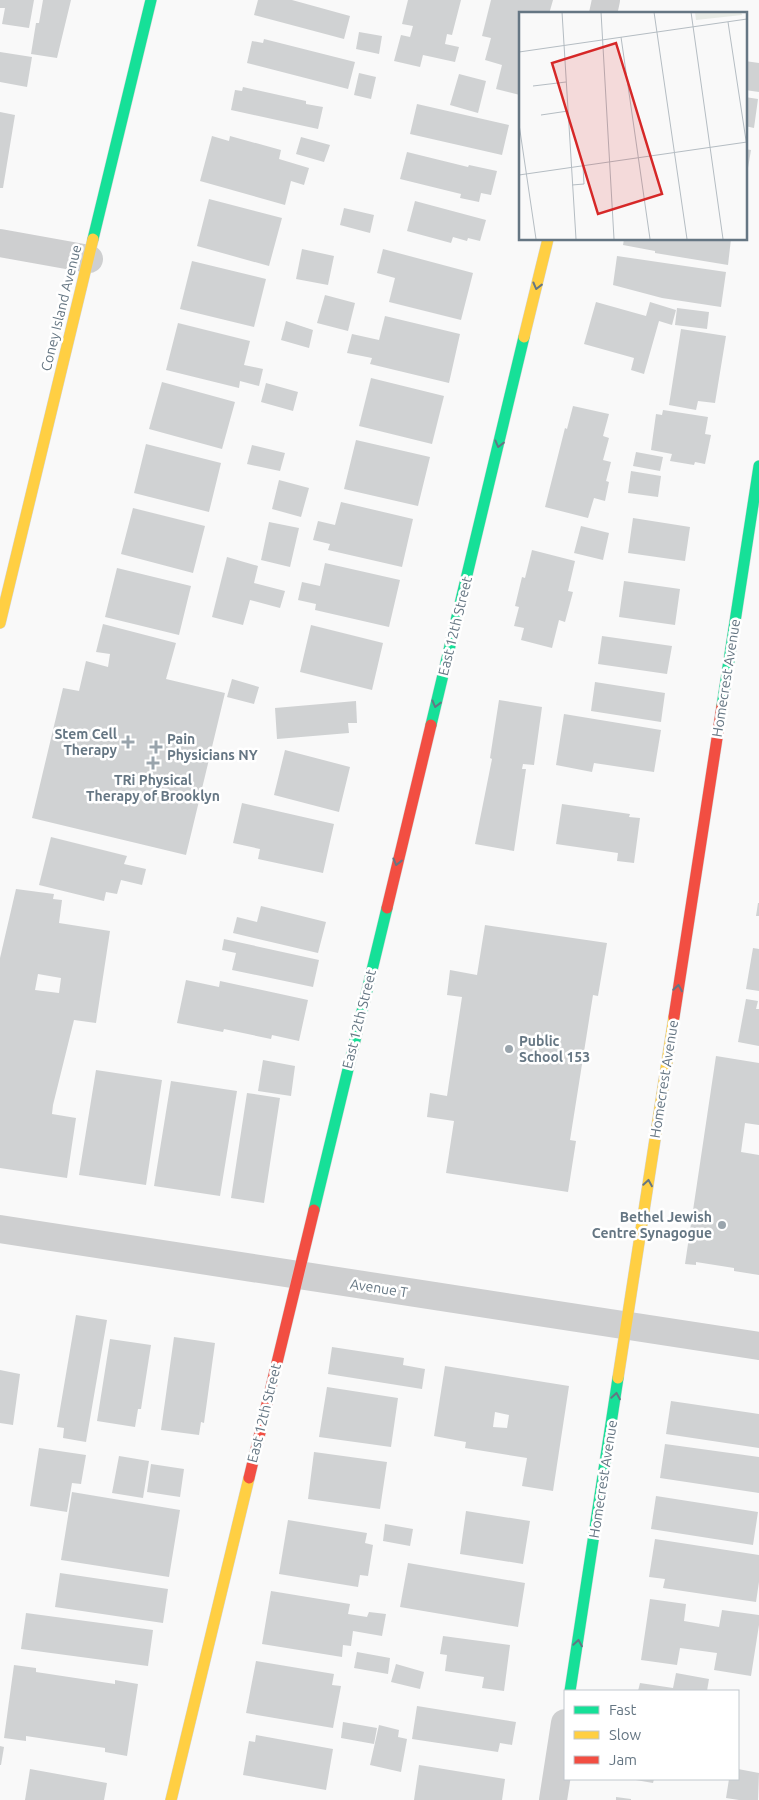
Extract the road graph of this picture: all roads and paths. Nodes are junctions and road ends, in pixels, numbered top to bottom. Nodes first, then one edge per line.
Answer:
1 (151, 0) edge
2 (548, 240) edge
3 (0, 243) edge
4 (89, 259) junction
5 (759, 466) edge
6 (5, 584) edge
7 (0, 623) edge
8 (0, 1229) edge
9 (297, 1275) junction
10 (626, 1326) junction
11 (759, 1346) edge
12 (570, 1690) edge
13 (564, 1729) edge
14 (171, 1800) edge
15 (553, 1800) edge

1 - 4 street, Coney Island Avenue
2 -> 9 street, East 12th Street
3 - 4 street
4 - 6 street, Coney Island Avenue
10 -> 5 street, Homecrest Avenue
6 - 7 street, Coney Island Avenue
8 - 9 street, Avenue T
9 - 10 street, Avenue T
9 - 14 street, East 12th Street
10 - 11 street, Avenue T
12 -> 10 street, Homecrest Avenue
13 - 15 street

